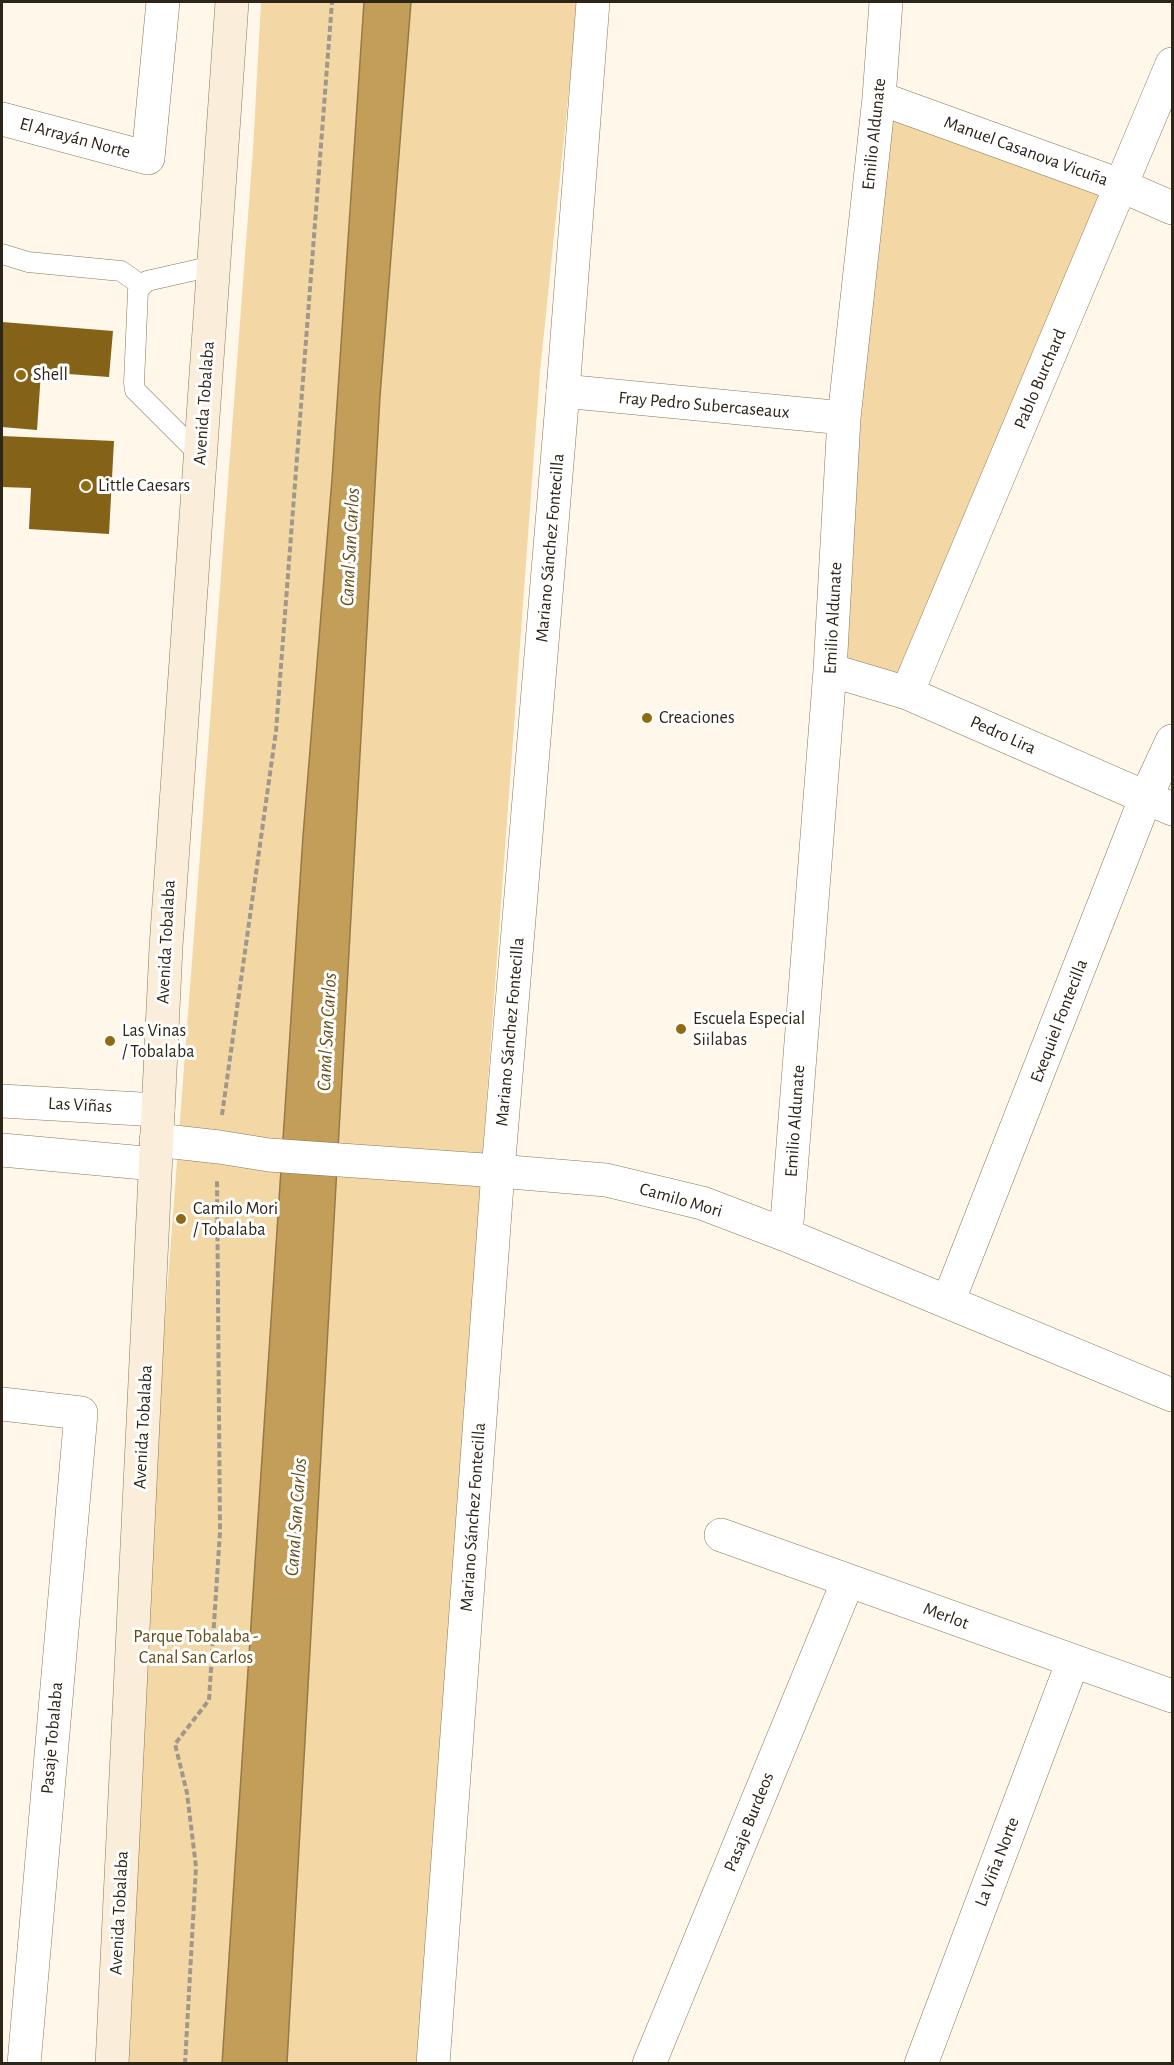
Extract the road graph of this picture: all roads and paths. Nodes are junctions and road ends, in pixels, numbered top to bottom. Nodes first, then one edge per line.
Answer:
1 (163, 2) edge
2 (232, 2) edge
3 (332, 2) edge
4 (592, 2) edge
5 (886, 2) edge
6 (1173, 64) edge
7 (879, 98) junction
8 (2, 118) edge
9 (1122, 186) junction
10 (1173, 208) edge
11 (2, 254) edge
12 (213, 266) junction
13 (141, 285) junction
14 (563, 392) junction
15 (844, 418) junction
16 (200, 455) junction
17 (830, 670) junction
18 (907, 693) junction
19 (1173, 741) edge
20 (1159, 803) edge
21 (2, 1101) edge
22 (221, 1119) dead end
23 (156, 1138) junction
24 (2, 1150) edge
25 (498, 1171) junction
26 (217, 1172) dead end
27 (786, 1235) junction
28 (948, 1302) junction
29 (1173, 1395) edge
30 (2, 1404) edge
31 (721, 1535) dead end
32 (848, 1581) junction
33 (1073, 1661) junction
34 (1173, 1696) edge
35 (24, 2064) edge
36 (112, 2064) edge
37 (185, 2064) edge
38 (433, 2064) edge
39 (649, 2064) edge
40 (921, 2064) edge

1 - 8 street, El Arrayán Norte
2 - 12 main road, Avenida Tobalaba
3 - 22 path
4 - 14 street, Mariano Sánchez Fontecilla
5 - 7 street, Emilio Aldunate
6 - 9 street, Pablo Burchard
7 - 9 street, Manuel Casanova Vicuña
7 - 15 street, Emilio Aldunate
9 - 10 street, Manuel Casanova Vicuña
9 - 18 street, Pablo Burchard
11 - 13 lane
12 - 13 lane
12 - 16 main road, Avenida Tobalaba
13 - 16 lane
14 - 15 street, Fray Pedro Subercaseaux
14 - 25 street, Mariano Sánchez Fontecilla
15 - 17 street, Emilio Aldunate
16 - 23 main road, Avenida Tobalaba
17 - 18 street, Pedro Lira
17 - 27 street, Emilio Aldunate
18 - 20 street, Pedro Lira
19 - 20 street, Exequiel Fontecilla
20 - 28 street, Exequiel Fontecilla
21 - 23 street, Las Viñas
23 - 24 street
23 - 25 street, Camilo Mori
23 - 36 main road, Avenida Tobalaba
25 - 27 street, Camilo Mori
25 - 38 street, Mariano Sánchez Fontecilla
26 - 37 path
27 - 28 street, Camilo Mori
28 - 29 street, Camilo Mori
30 - 35 street, Pasaje Tobalaba
31 - 32 street, Merlot
32 - 33 street, Merlot
32 - 39 street, Pasaje Burdeos
33 - 34 street, Merlot
33 - 40 street, La Viña Norte

